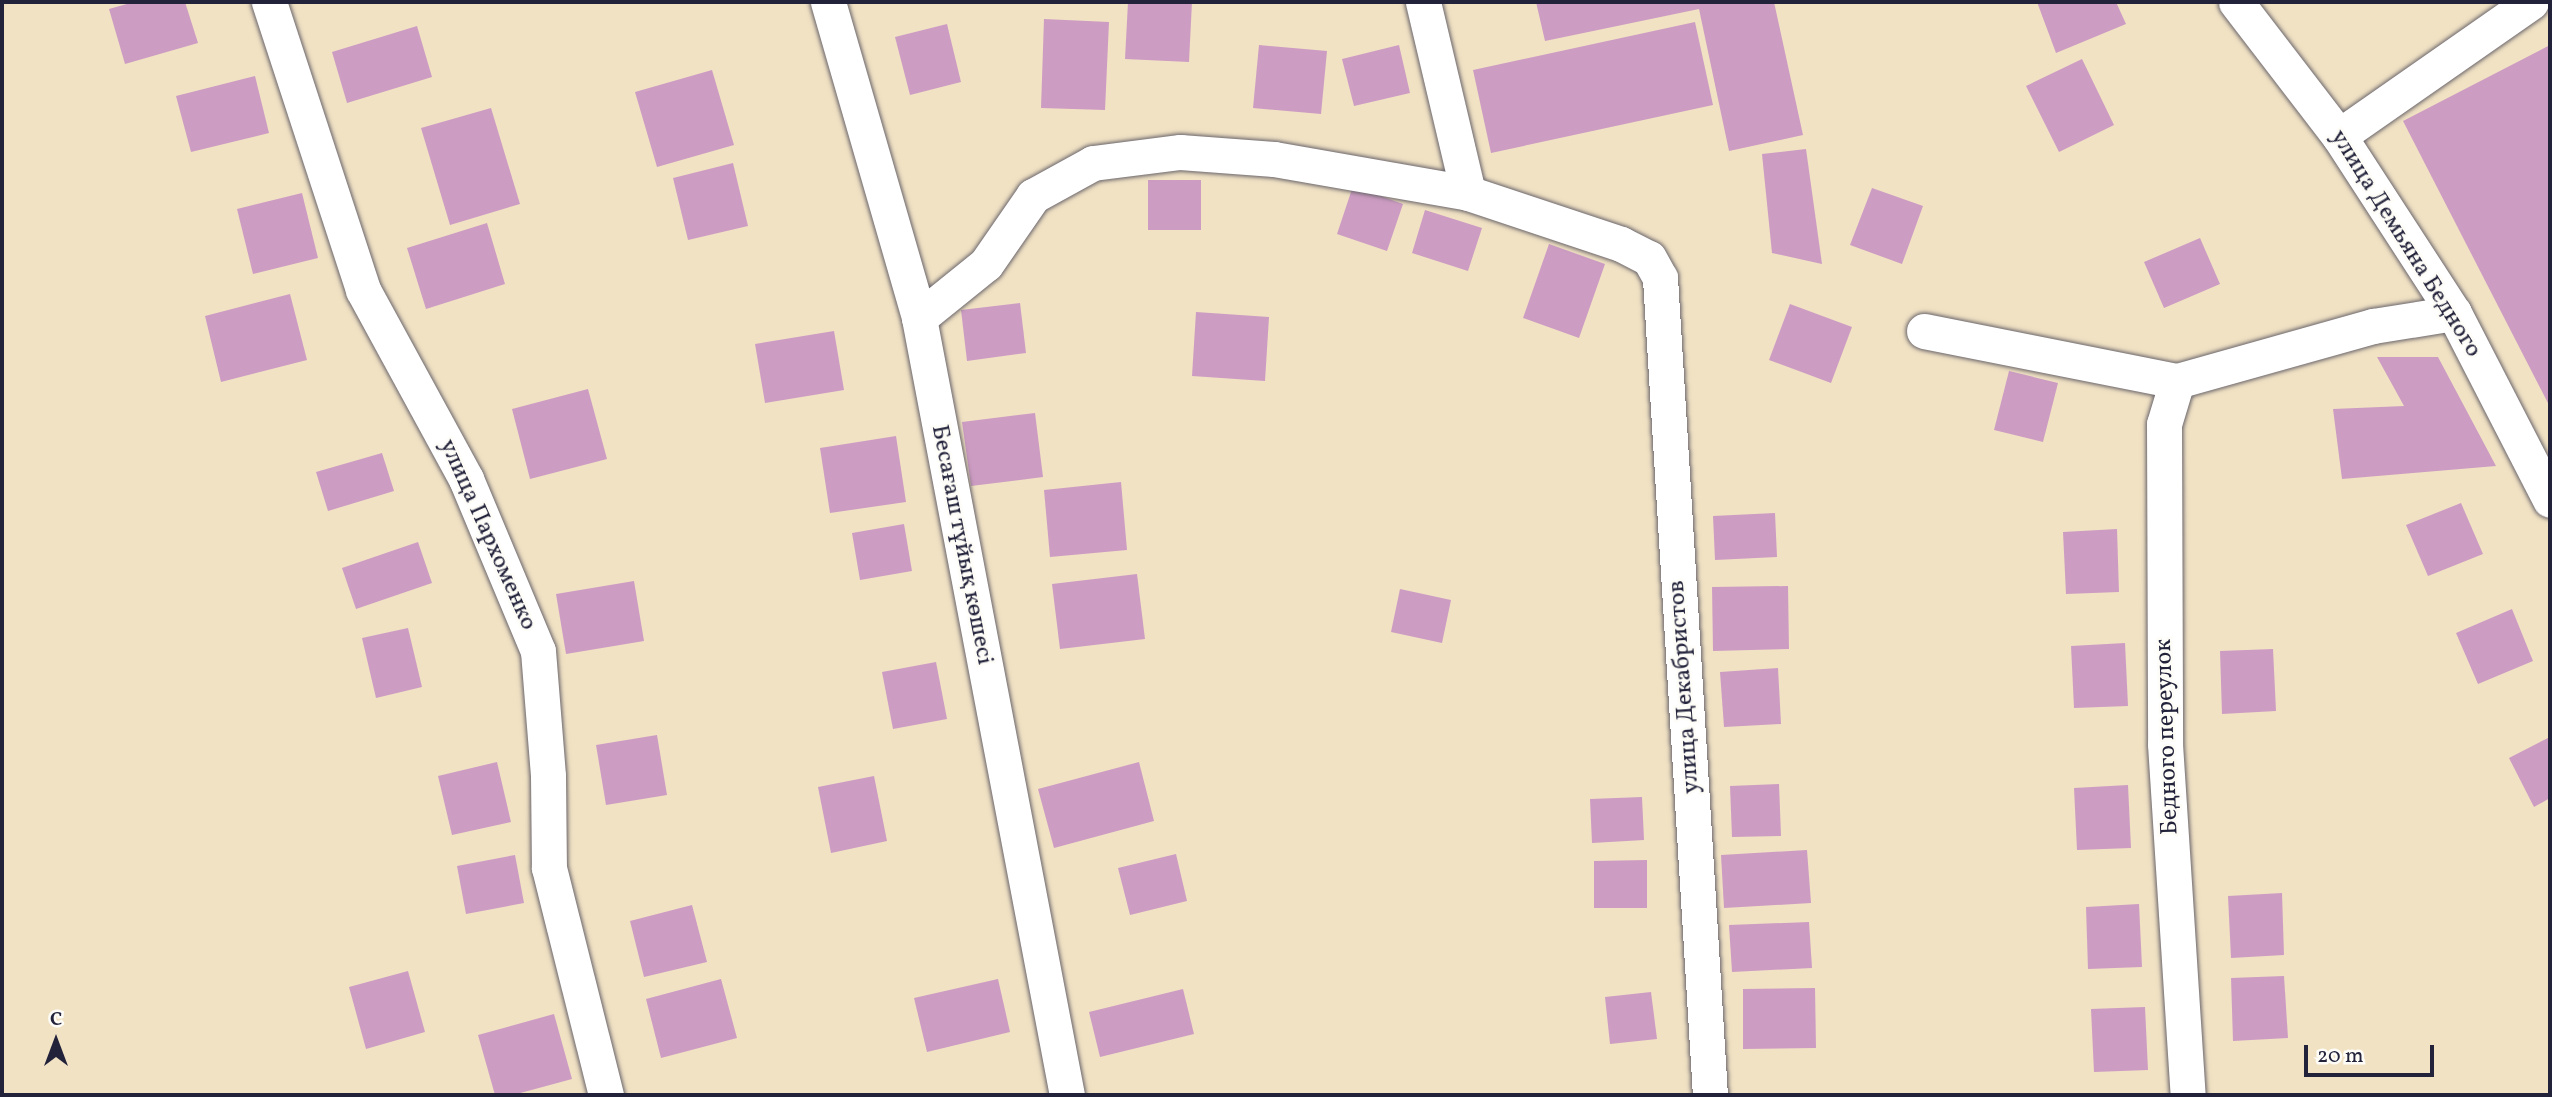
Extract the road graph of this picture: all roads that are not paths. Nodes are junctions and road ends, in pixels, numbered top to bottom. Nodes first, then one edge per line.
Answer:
1 (269, 2) edge
2 (828, 2) edge
3 (1423, 2) edge
4 (2236, 2) edge
5 (2531, 2) edge
6 (2339, 136) junction
7 (1468, 193) junction
8 (2454, 313) junction
9 (919, 318) junction
10 (1924, 331) dead end
11 (2176, 380) junction
12 (2550, 500) edge
13 (607, 1095) edge
14 (1067, 1095) edge
15 (1710, 1095) edge
16 (2188, 1095) edge

1 - 13 street, улица Пархоменко
2 - 9 street, Бесағаш тұйық көшесі
3 - 7 street
4 - 6 street, улица Демьяна Бедного
5 - 6 street
6 - 8 street, улица Демьяна Бедного
7 - 9 street
7 - 15 street, улица Декабристов
8 - 11 street
8 - 12 street, улица Демьяна Бедного
9 - 14 street, Бесағаш тұйық көшесі
10 - 11 street
11 - 16 street, Бедного переулок

